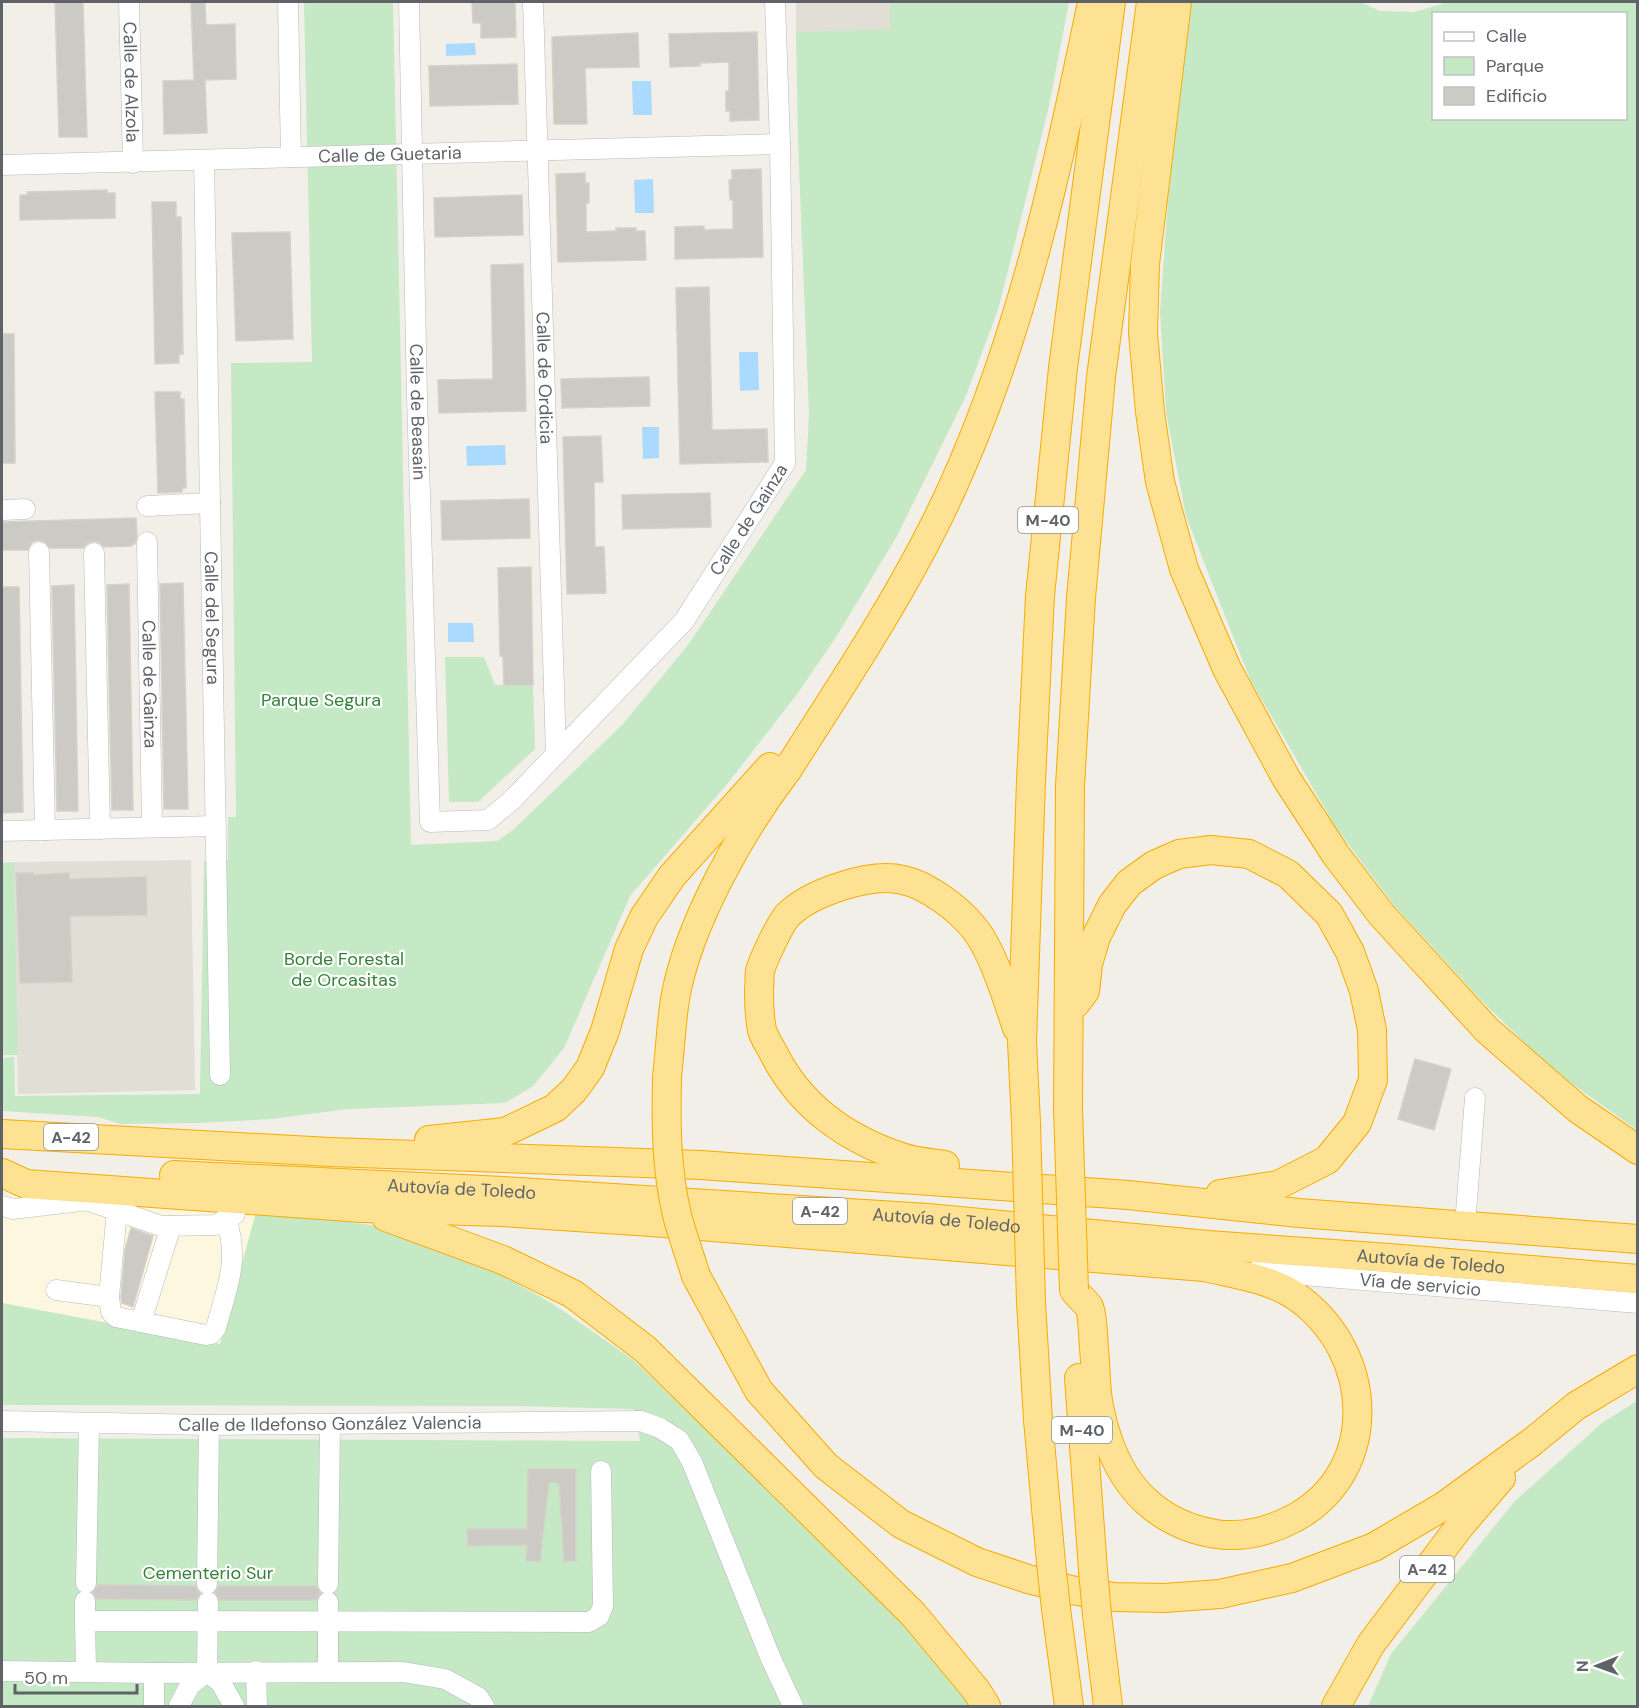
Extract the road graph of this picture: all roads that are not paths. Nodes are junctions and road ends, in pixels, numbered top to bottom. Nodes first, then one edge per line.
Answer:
1 (129, 2) edge
2 (288, 2) edge
3 (409, 2) edge
4 (533, 2) edge
5 (776, 2) edge
6 (1092, 2) edge
7 (1111, 2) edge
8 (1150, 2) edge
9 (1177, 2) edge
10 (780, 144) junction
11 (538, 150) junction
12 (413, 153) junction
13 (291, 157) junction
14 (204, 160) junction
15 (133, 163) junction
16 (2, 165) edge
17 (210, 503) junction
18 (147, 506) dead end
19 (25, 509) dead end
20 (2, 510) edge
21 (147, 543) dead end
22 (39, 552) dead end
23 (94, 553) dead end
24 (861, 653) junction
25 (556, 754) junction
26 (430, 822) joint
27 (216, 826) junction
28 (152, 828) junction
29 (100, 829) junction
30 (45, 830) junction
31 (2, 831) edge
32 (1067, 1015) junction
33 (1022, 1042) junction
34 (220, 1076) dead end
35 (1475, 1098) dead end
36 (2, 1134) edge
37 (1638, 1150) edge
38 (330, 1152) junction
39 (10, 1175) edge
40 (1128, 1195) junction
41 (261, 1199) junction
42 (89, 1200) junction
43 (1180, 1200) junction
44 (2, 1206) edge
45 (362, 1208) junction
46 (117, 1210) junction
47 (226, 1219) junction
48 (171, 1226) junction
49 (1466, 1226) junction
50 (1638, 1239) edge
51 (1204, 1267) junction
52 (1638, 1280) edge
53 (56, 1290) dead end
54 (1074, 1290) junction
55 (109, 1297) junction
56 (1638, 1303) edge
57 (141, 1322) junction
58 (1638, 1369) edge
59 (2, 1421) edge
60 (89, 1424) junction
61 (330, 1424) junction
62 (209, 1425) junction
63 (1532, 1443) junction
64 (601, 1471) dead end
65 (86, 1602) junction
66 (208, 1602) junction
67 (328, 1603) junction
68 (2, 1671) edge
69 (86, 1671) junction
70 (256, 1671) junction
71 (207, 1672) junction
72 (328, 1672) junction
73 (154, 1673) junction
74 (154, 1707) edge
75 (179, 1707) edge
76 (234, 1707) edge
77 (257, 1707) edge
78 (484, 1707) edge
79 (793, 1707) edge
80 (986, 1707) edge
81 (1069, 1707) edge
82 (1108, 1707) edge
83 (1336, 1707) edge

1 - 15 street, Calle de Alzola
2 - 13 street
3 - 12 street, Calle de Beasain
4 - 11 street, Calle de Ordicia
5 - 10 street, Calle de Gainza
6 - 24 highway
7 - 33 highway, M-40
8 - 32 highway, M-40
9 - 37 highway
10 - 11 street, Calle de Guetaria
10 - 25 street, Calle de Gainza
11 - 12 street, Calle de Guetaria
11 - 25 street, Calle de Ordicia
12 - 13 street, Calle de Guetaria
12 - 26 street, Calle de Beasain
13 - 14 street, Calle de Guetaria
14 - 15 street, Calle de Guetaria
14 - 17 street, Calle del Segura
15 - 16 street, Calle de Guetaria
17 - 18 street
17 - 27 street, Calle del Segura
19 - 20 street
21 - 28 street, Calle de Gainza
22 - 30 street
23 - 29 street
24 - 38 highway
24 - 63 highway, bridge
25 - 26 street, Calle de Gainza
27 - 28 street
27 - 34 street, Calle del Segura
28 - 29 street
29 - 30 street
30 - 31 street
32 - 43 highway
32 - 54 highway, M-40, bridge
33 - 40 highway
33 - 81 highway, M-40, bridge
35 - 49 street
36 - 38 highway, Autovía de Toledo / A-42
38 - 40 highway, Autovía de Toledo / A-42
39 - 41 highway
39 - 42 street
39 - 52 highway, Autovía de Toledo / A-42
40 - 43 highway, Autovía de Toledo / A-42
41 - 45 highway
41 - 47 street
42 - 44 street
42 - 46 street
43 - 49 highway, Autovía de Toledo / A-42
45 - 51 highway
45 - 80 highway
46 - 48 street
46 - 55 street
47 - 48 street
47 - 57 street
48 - 57 street
49 - 50 highway, Autovía de Toledo / A-42
51 - 54 highway
51 - 56 street, Vía de servicio
53 - 55 street
54 - 82 highway, M-40, bridge
55 - 57 street
58 - 63 highway
59 - 60 street, Calle de Ildefonso González Valencia
60 - 62 street, Calle de Ildefonso González Valencia
60 - 65 street
61 - 62 street, Calle de Ildefonso González Valencia
61 - 67 street
61 - 79 street, Calle de Ildefonso González Valencia
62 - 66 street
63 - 83 highway, A-42
64 - 67 street
65 - 66 street
65 - 69 street
66 - 67 street
66 - 71 street
67 - 72 street
68 - 69 street
69 - 73 street
70 - 71 street
70 - 72 street
70 - 77 street
71 - 73 street
71 - 75 street
71 - 76 street
72 - 78 street
73 - 74 street

